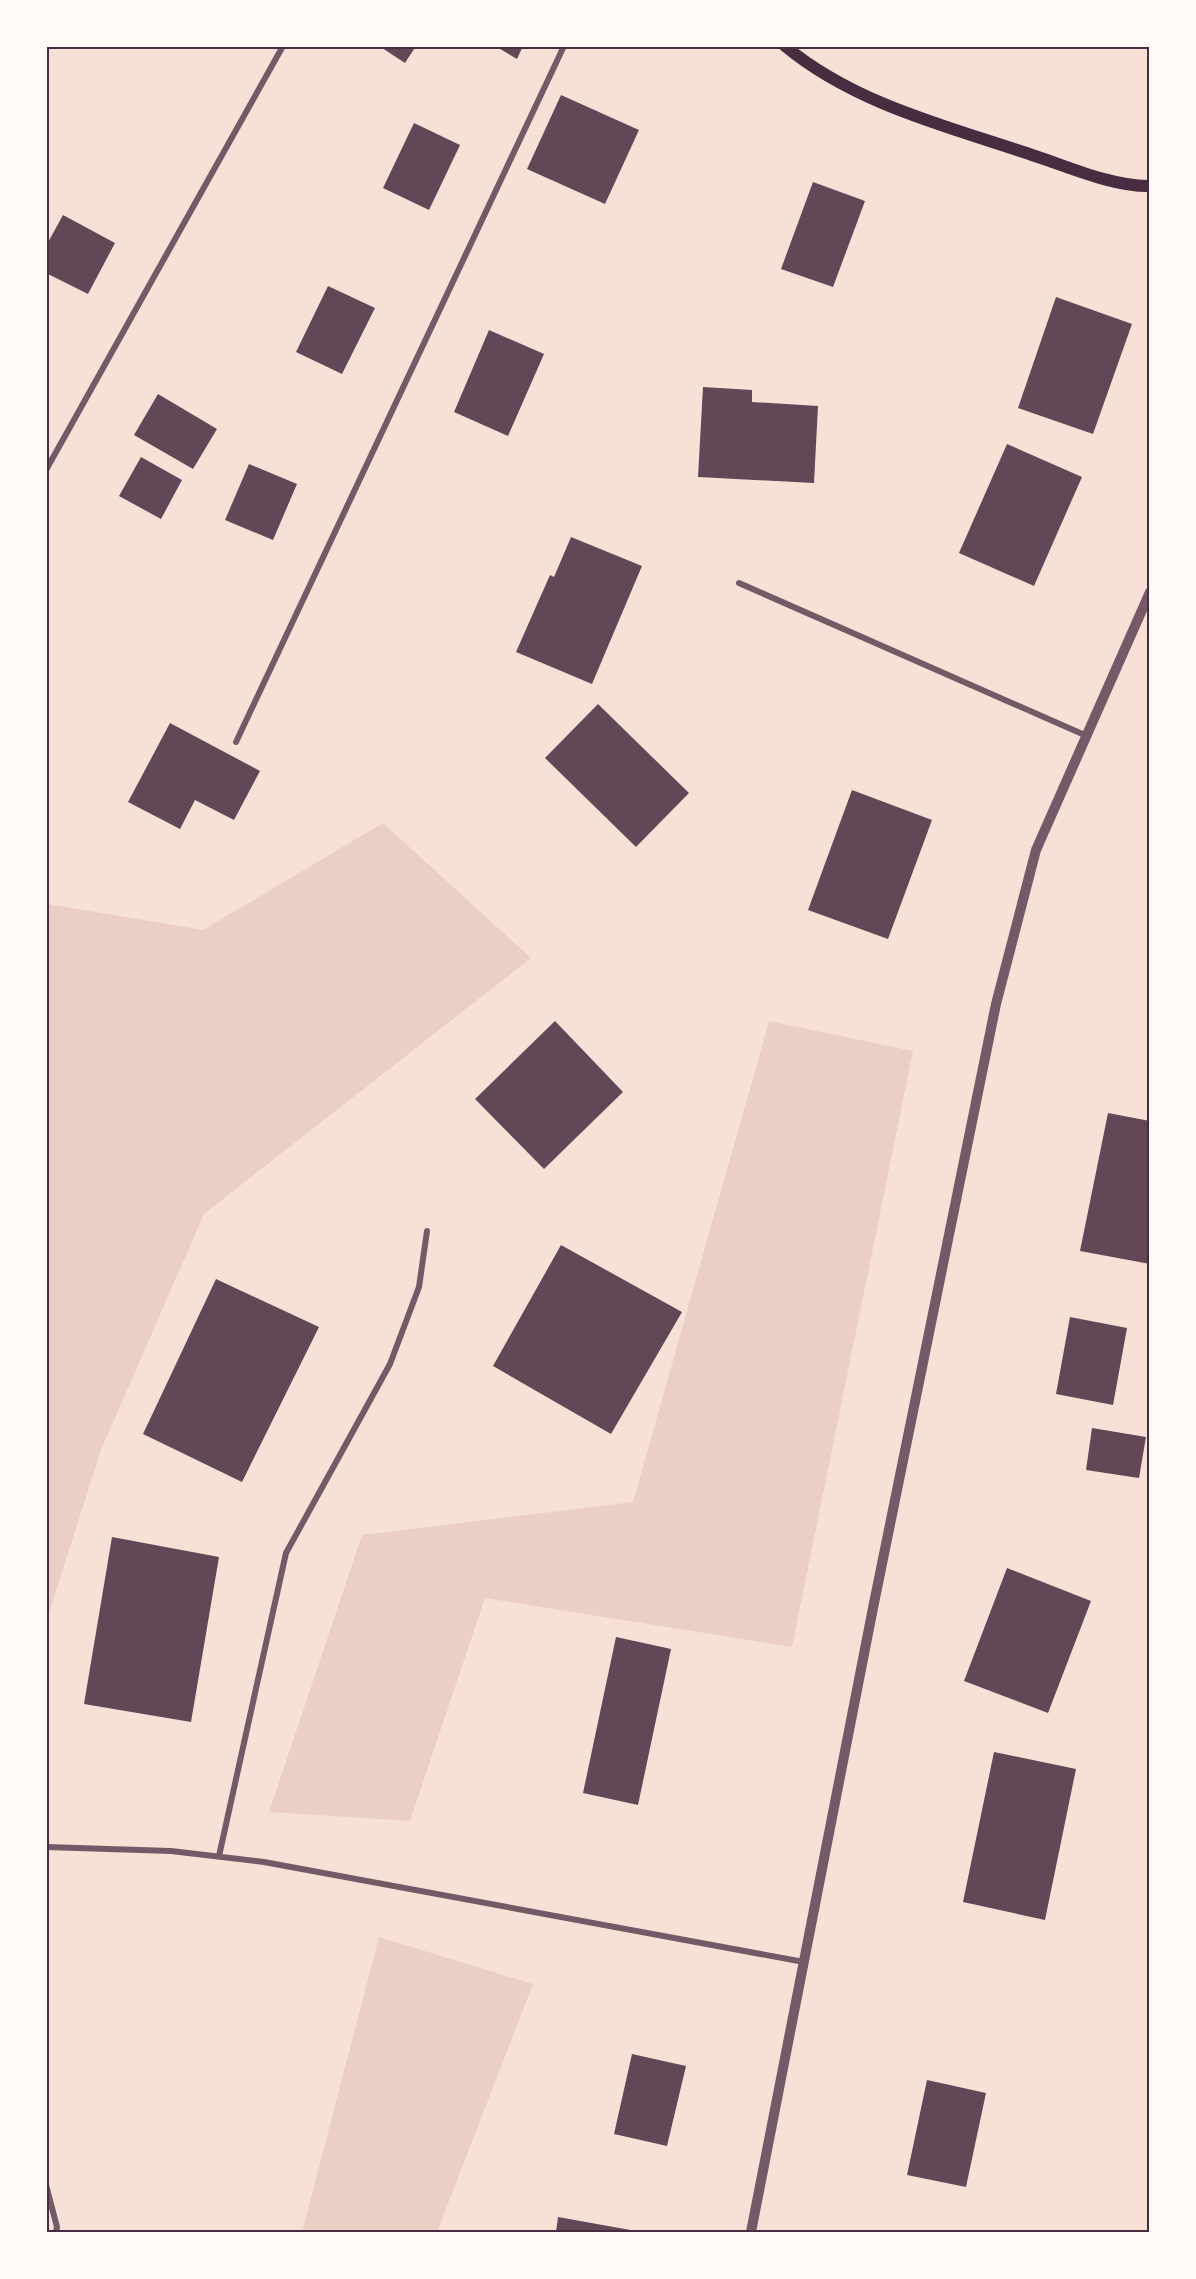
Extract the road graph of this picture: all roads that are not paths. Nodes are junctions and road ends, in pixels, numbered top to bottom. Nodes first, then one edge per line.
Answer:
1 (283, 46) edge
2 (564, 46) edge
3 (785, 46) edge
4 (1149, 186) edge
5 (46, 470) edge
6 (739, 583) dead end
7 (1149, 592) edge
8 (1086, 736) junction
9 (236, 742) dead end
10 (427, 1231) dead end
11 (46, 1847) edge
12 (219, 1856) junction
13 (805, 1962) junction
14 (46, 2185) edge
15 (56, 2232) edge
16 (751, 2232) edge

1 - 5 street
2 - 9 street
3 - 4 main road
6 - 8 street
7 - 8 street
8 - 13 street
10 - 12 street
11 - 12 street
12 - 13 street
13 - 16 street
14 - 15 street

